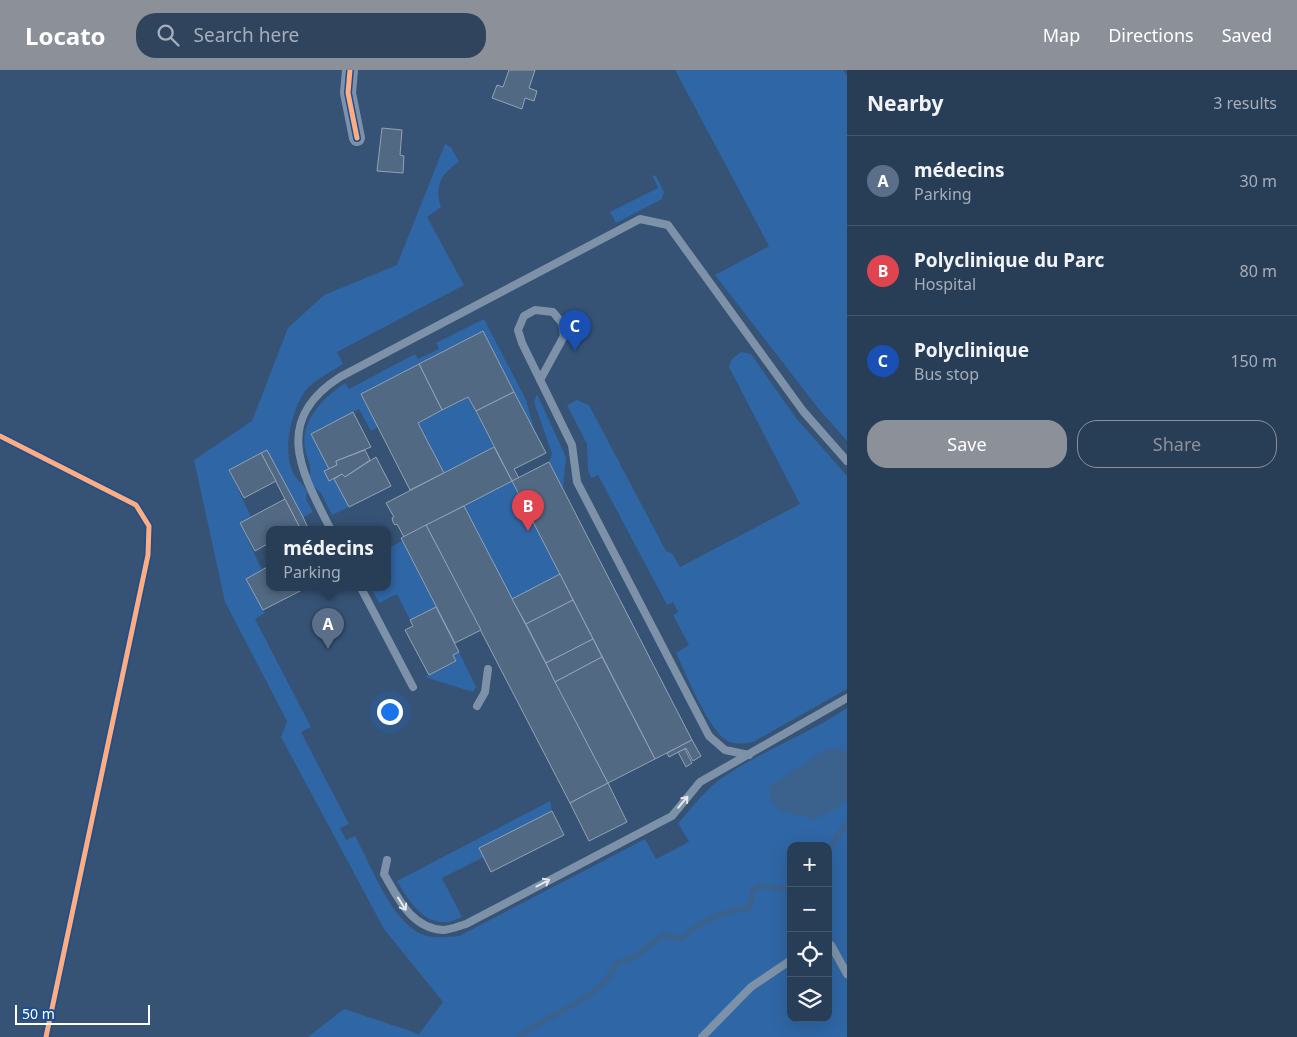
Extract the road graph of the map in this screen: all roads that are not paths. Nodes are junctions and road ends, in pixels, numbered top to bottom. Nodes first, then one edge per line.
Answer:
1 (350, 70) edge
2 (357, 138) dead end
3 (540, 380) junction
4 (847, 460) edge
5 (329, 526) edge
6 (363, 591) edge
7 (488, 668) dead end
8 (413, 687) dead end
9 (847, 698) edge
10 (477, 706) dead end
11 (749, 754) junction
12 (387, 860) dead end
13 (832, 947) edge
14 (787, 963) edge
15 (847, 974) edge
16 (702, 1037) edge

1 - 2 street
3 - 3 lane
3 - 11 lane
4 - 5 lane
6 - 8 lane
7 - 10 lane
9 - 11 lane
12 -> 11 lane
13 - 15 lane
14 - 16 lane

